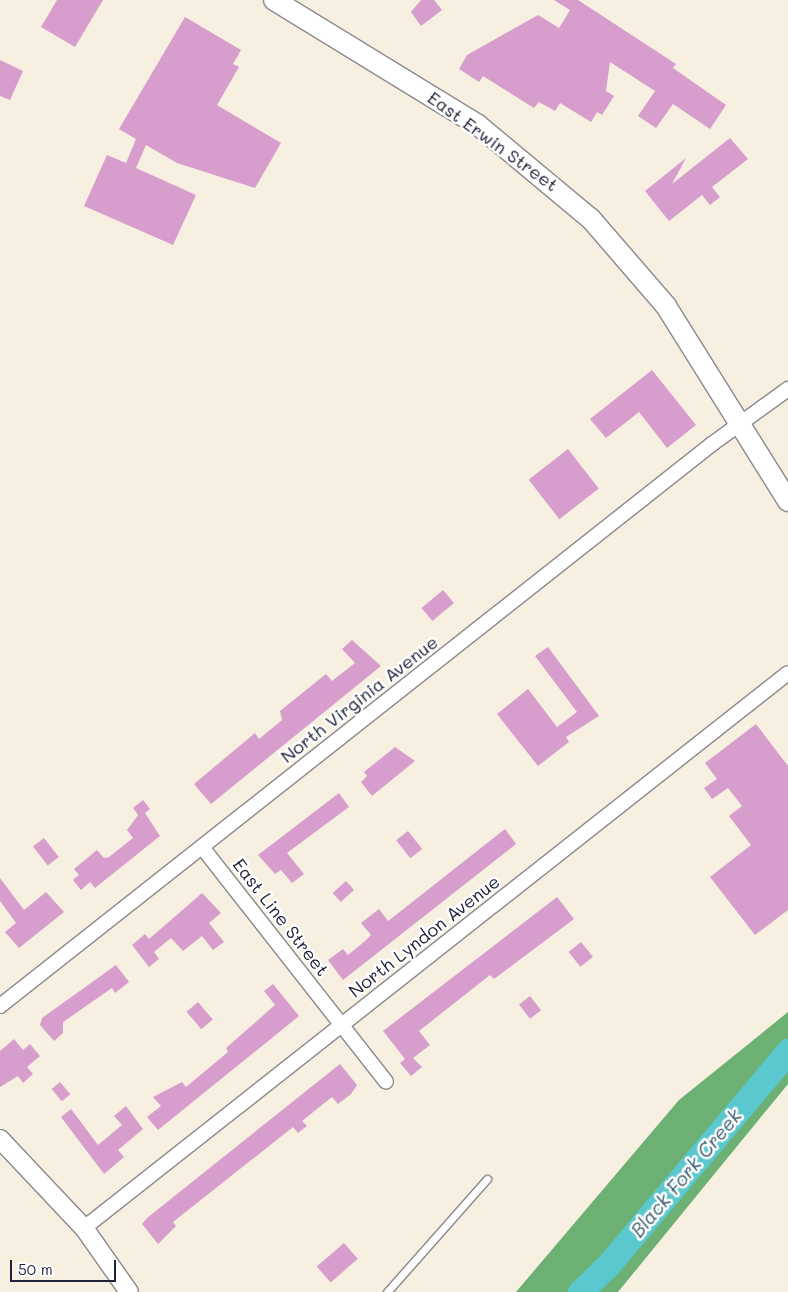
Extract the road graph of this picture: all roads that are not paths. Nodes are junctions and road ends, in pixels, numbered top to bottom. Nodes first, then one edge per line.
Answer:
1 (274, 0) edge
2 (788, 389) edge
3 (744, 424) junction
4 (788, 501) edge
5 (788, 673) edge
6 (202, 847) junction
7 (0, 1006) edge
8 (342, 1025) junction
9 (386, 1082) dead end
10 (0, 1139) edge
11 (487, 1179) dead end
12 (84, 1228) junction
13 (129, 1292) edge
14 (387, 1292) edge

1 - 3 main road, East Erwin Street
2 - 3 street, North Virginia Avenue
3 - 4 main road, East Erwin Street
3 - 6 street, North Virginia Avenue
5 - 8 street, North Lyndon Avenue
6 - 7 street, North Virginia Avenue
6 - 8 street, East Line Street
8 - 9 street, East Line Street
8 - 12 street, North Lyndon Avenue
10 - 12 street
11 - 14 lane
12 - 13 street

